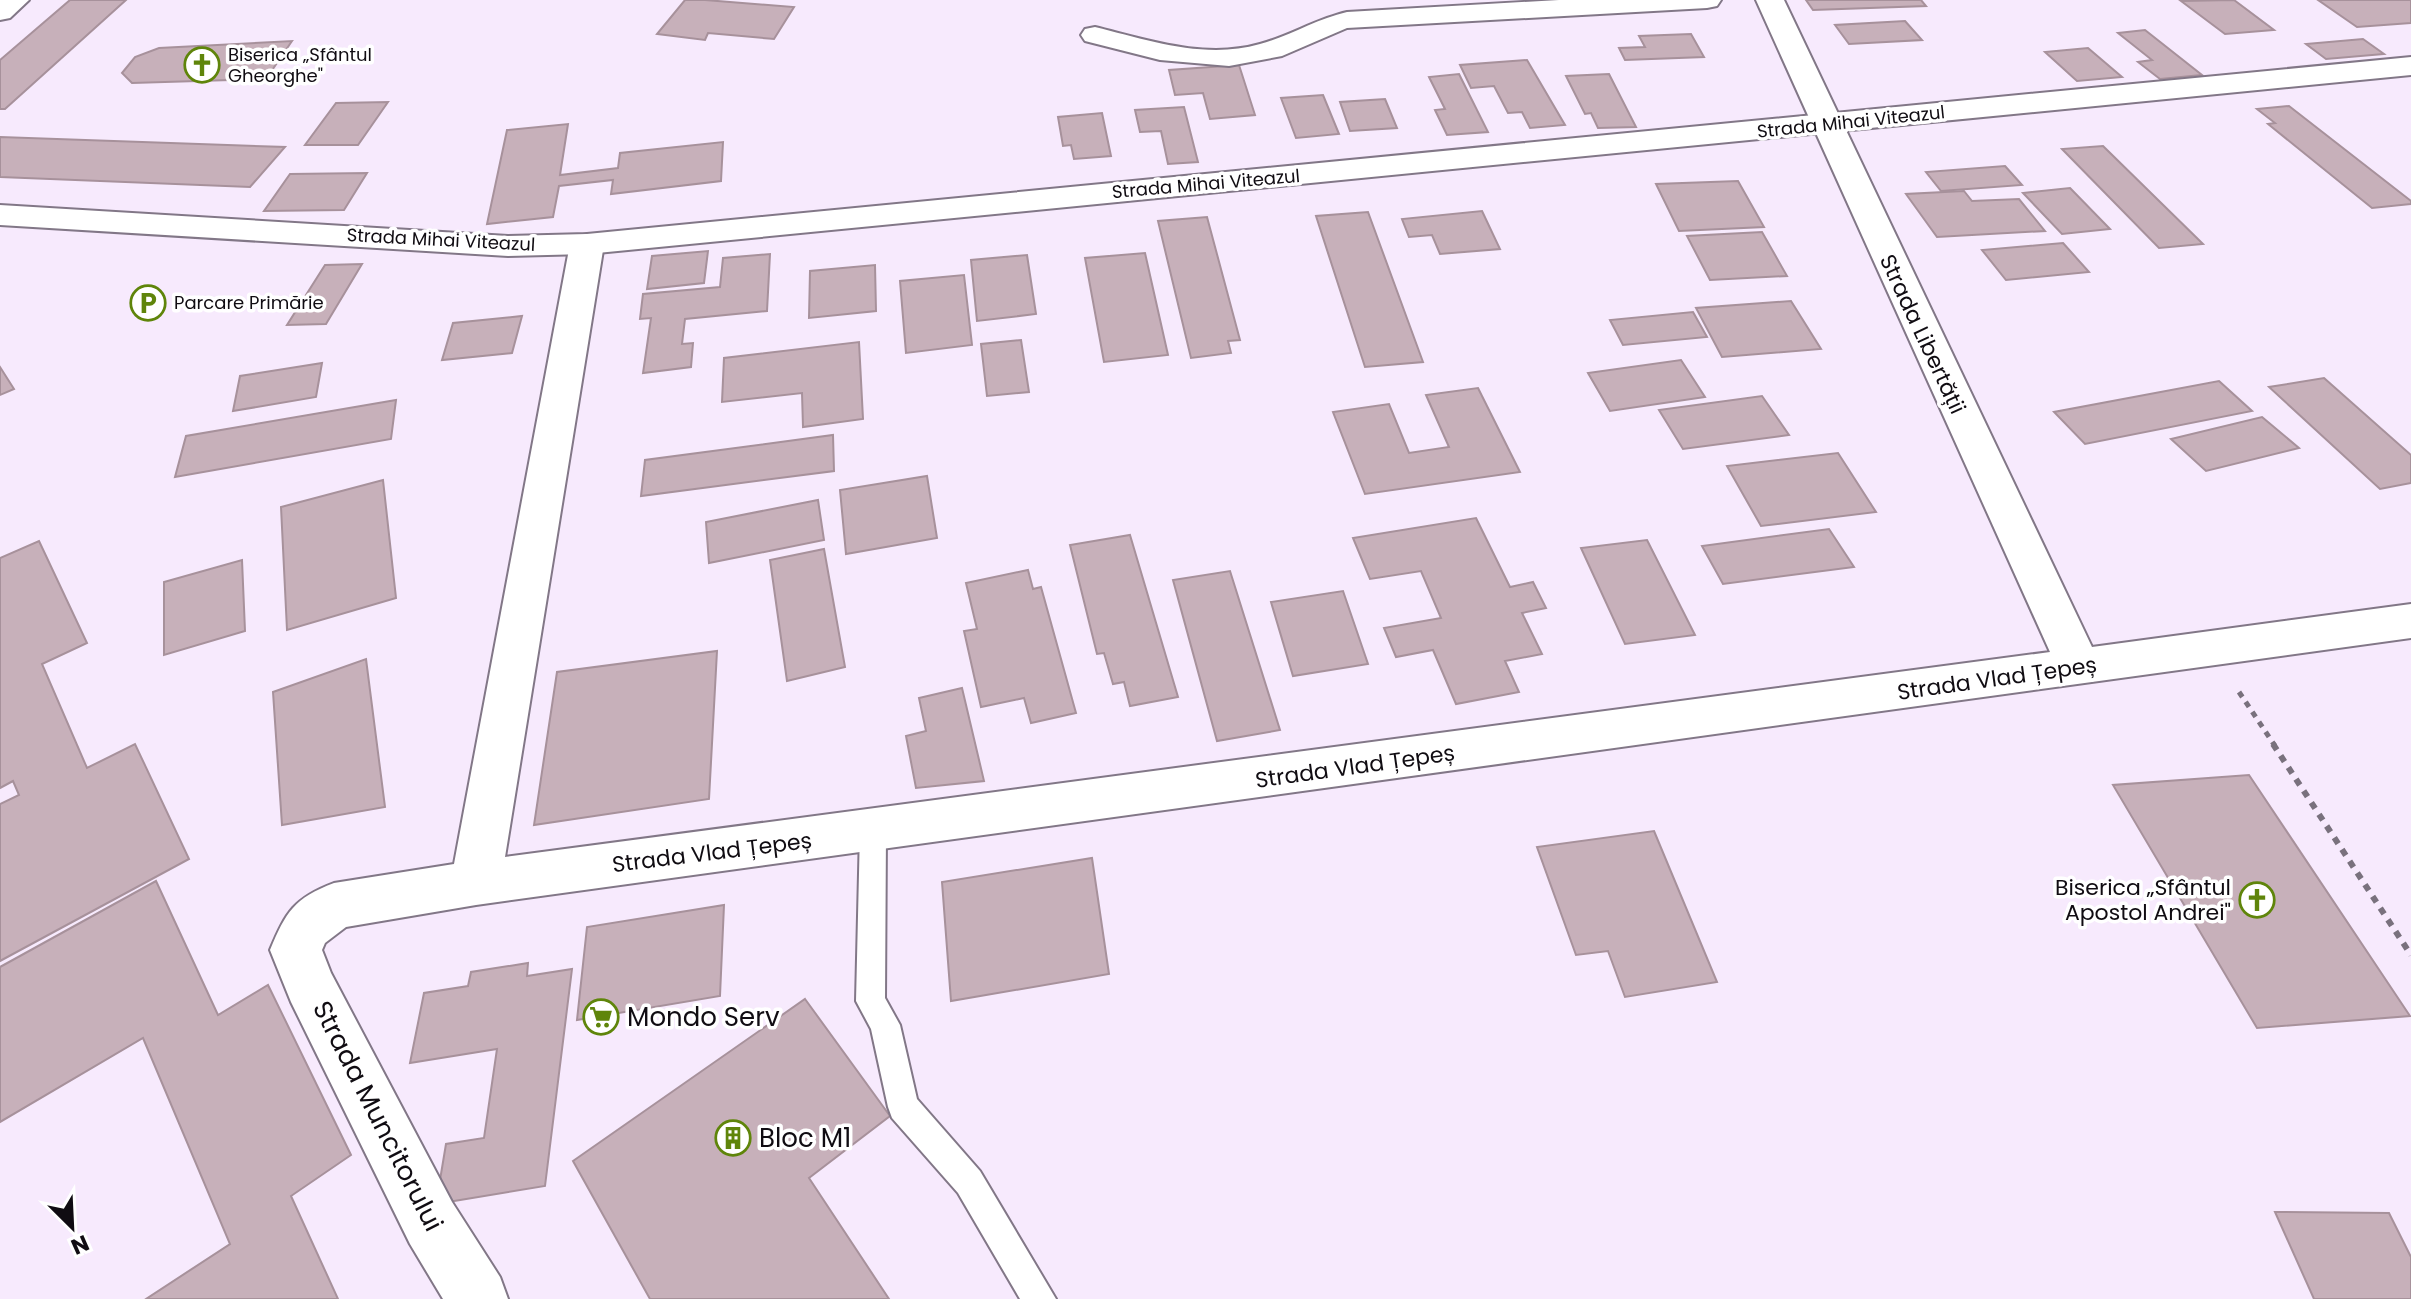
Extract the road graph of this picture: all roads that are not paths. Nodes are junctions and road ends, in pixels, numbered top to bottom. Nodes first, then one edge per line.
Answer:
1 (15, 0) edge
2 (1707, 0) edge
3 (1770, 0) edge
4 (0, 12) edge
5 (1095, 35) dead end
6 (2411, 66) edge
7 (1826, 125) junction
8 (0, 215) edge
9 (587, 244) junction
10 (2411, 621) edge
11 (2079, 667) junction
12 (873, 831) junction
13 (476, 883) junction
14 (305, 928) joint
15 (478, 1299) edge
16 (1039, 1299) edge

1 - 4 street
2 - 5 street
3 - 7 street, Strada Libertății
6 - 7 street, Strada Mihai Viteazul
7 - 9 street, Strada Mihai Viteazul
7 - 11 street, Strada Libertății
8 - 9 street, Strada Mihai Viteazul
9 - 13 street
10 - 11 street, Strada Vlad Țepeș
11 - 12 street, Strada Vlad Țepeș
12 - 13 street, Strada Vlad Țepeș
12 - 16 lane
13 - 14 street, Strada Vlad Țepeș
14 - 15 street, Strada Muncitorului

